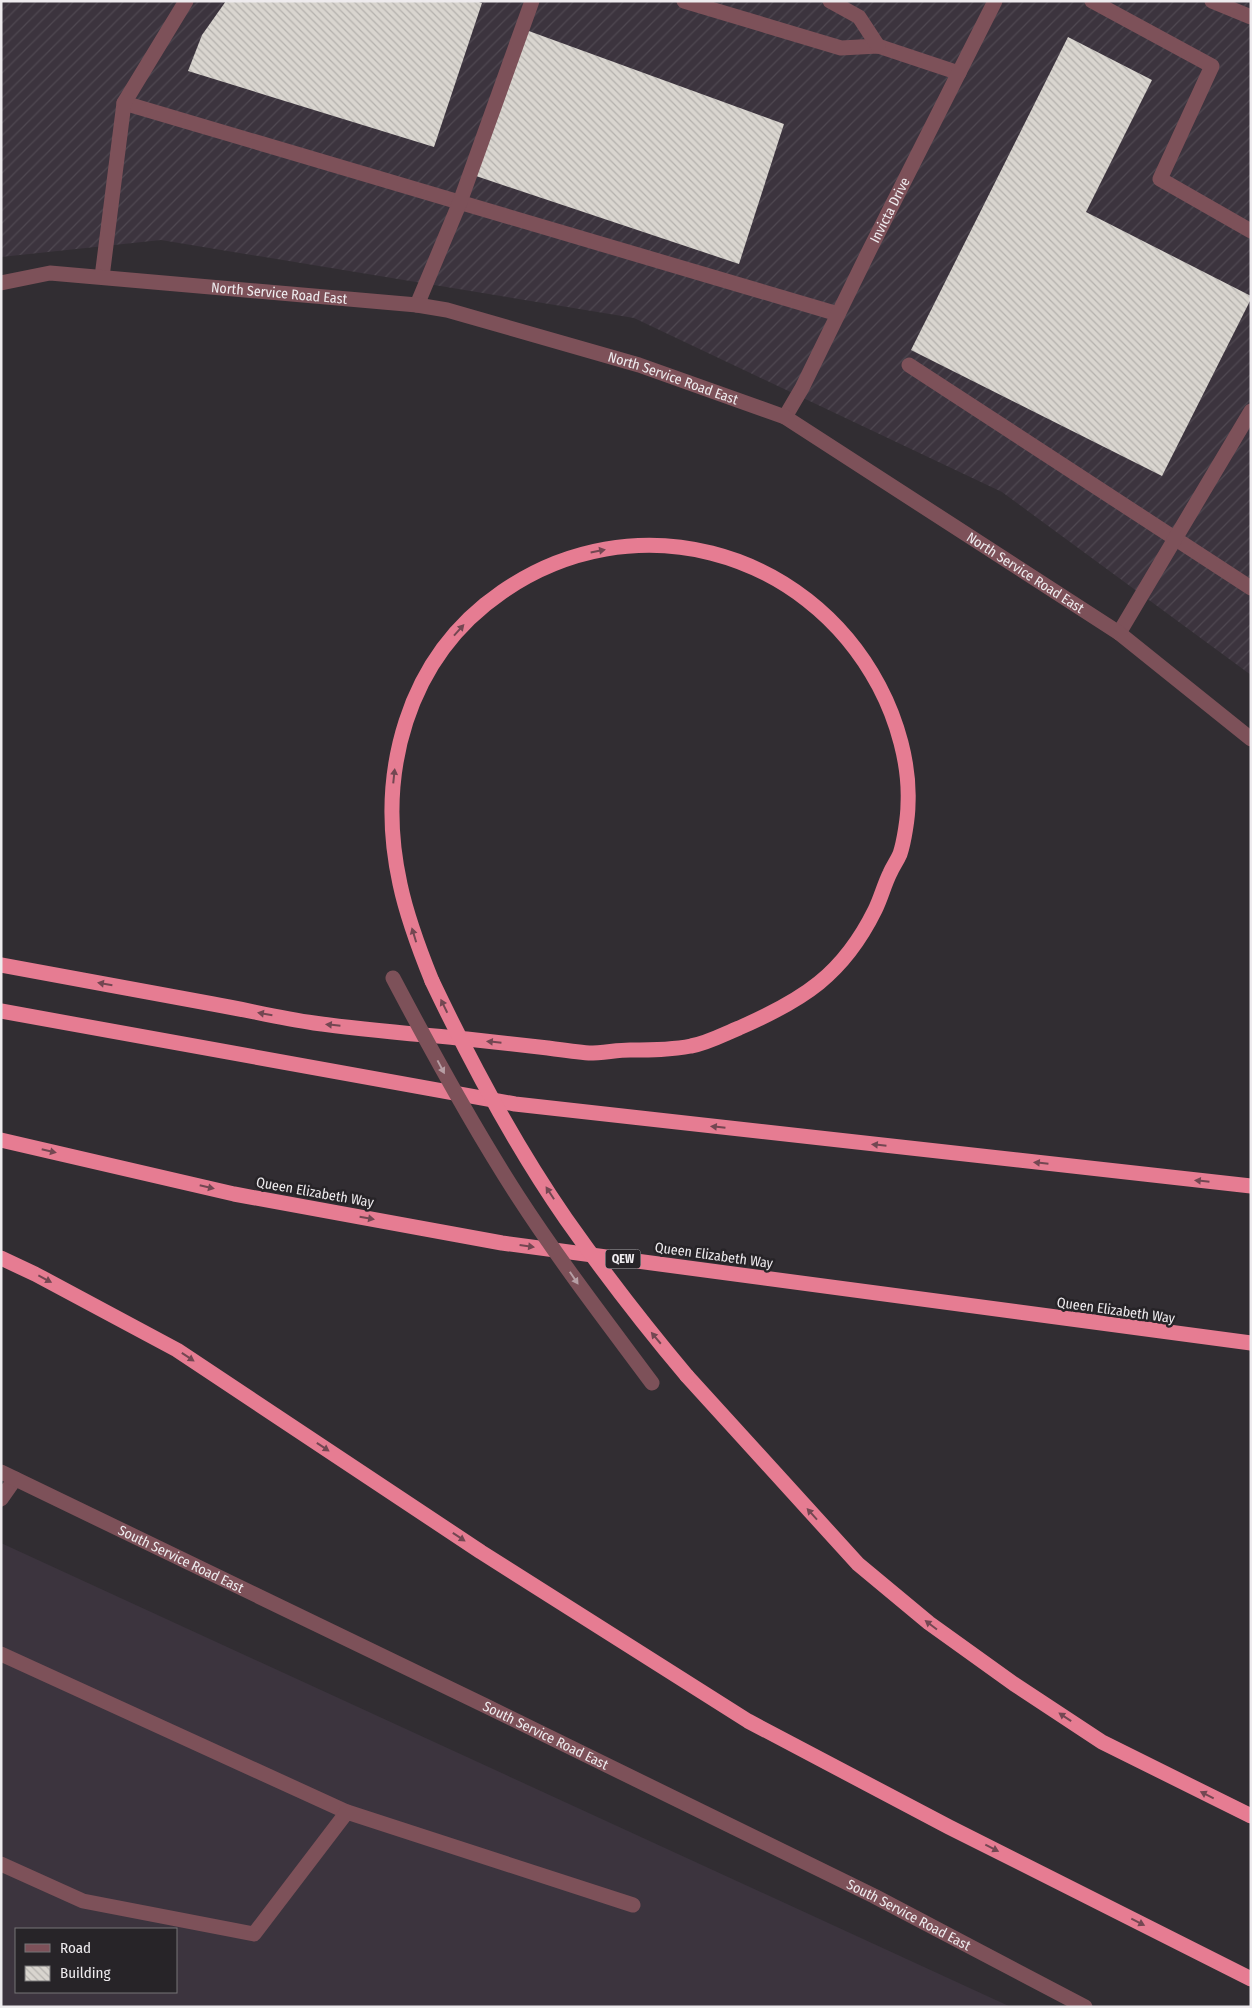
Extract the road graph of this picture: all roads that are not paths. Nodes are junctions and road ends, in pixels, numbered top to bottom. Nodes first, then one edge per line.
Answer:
1 (186, 1) edge
2 (532, 1) edge
3 (684, 1) edge
4 (830, 1) edge
5 (996, 1) edge
6 (1092, 1) edge
7 (1212, 1) edge
8 (1251, 17) edge
9 (878, 46) junction
10 (959, 73) junction
11 (124, 103) junction
12 (460, 202) junction
13 (1251, 231) edge
14 (102, 277) junction
15 (1, 283) edge
16 (417, 306) junction
17 (838, 314) junction
18 (909, 365) dead end
19 (1251, 411) edge
20 (785, 417) junction
21 (1175, 538) junction
22 (1251, 588) edge
23 (1119, 633) junction
24 (1251, 739) edge
25 (1, 965) edge
26 (393, 978) dead end
27 (1, 1011) edge
28 (1, 1140) edge
29 (1251, 1186) edge
30 (1, 1258) edge
31 (1251, 1343) edge
32 (652, 1383) dead end
33 (8, 1476) edge
34 (1, 1499) edge
35 (1, 1654) edge
36 (347, 1812) junction
37 (1251, 1816) edge
38 (1, 1864) edge
39 (633, 1905) dead end
40 (1251, 1979) edge
41 (1085, 2007) edge

1 - 11 street
2 - 12 street
3 - 9 street
4 - 9 street
5 - 10 street, Invicta Drive
6 - 13 street
7 - 8 street
9 - 10 street
10 - 17 street, Invicta Drive
11 - 12 street
11 - 14 street
12 - 16 street
12 - 17 street
14 - 15 street, North Service Road East
14 - 16 street, North Service Road East
16 - 20 street, North Service Road East
17 - 20 street, Invicta Drive
18 - 21 street
19 - 21 street
20 - 23 street, North Service Road East
21 - 22 street
21 - 23 street
23 - 24 street, North Service Road East
37 -> 25 highway, bridge
26 -> 32 street, bridge
29 -> 27 highway
28 -> 31 highway, Queen Elizabeth Way / QEW
30 -> 40 highway
33 - 34 street
33 - 41 street, South Service Road East
35 - 36 street
36 - 38 street
36 - 39 street

